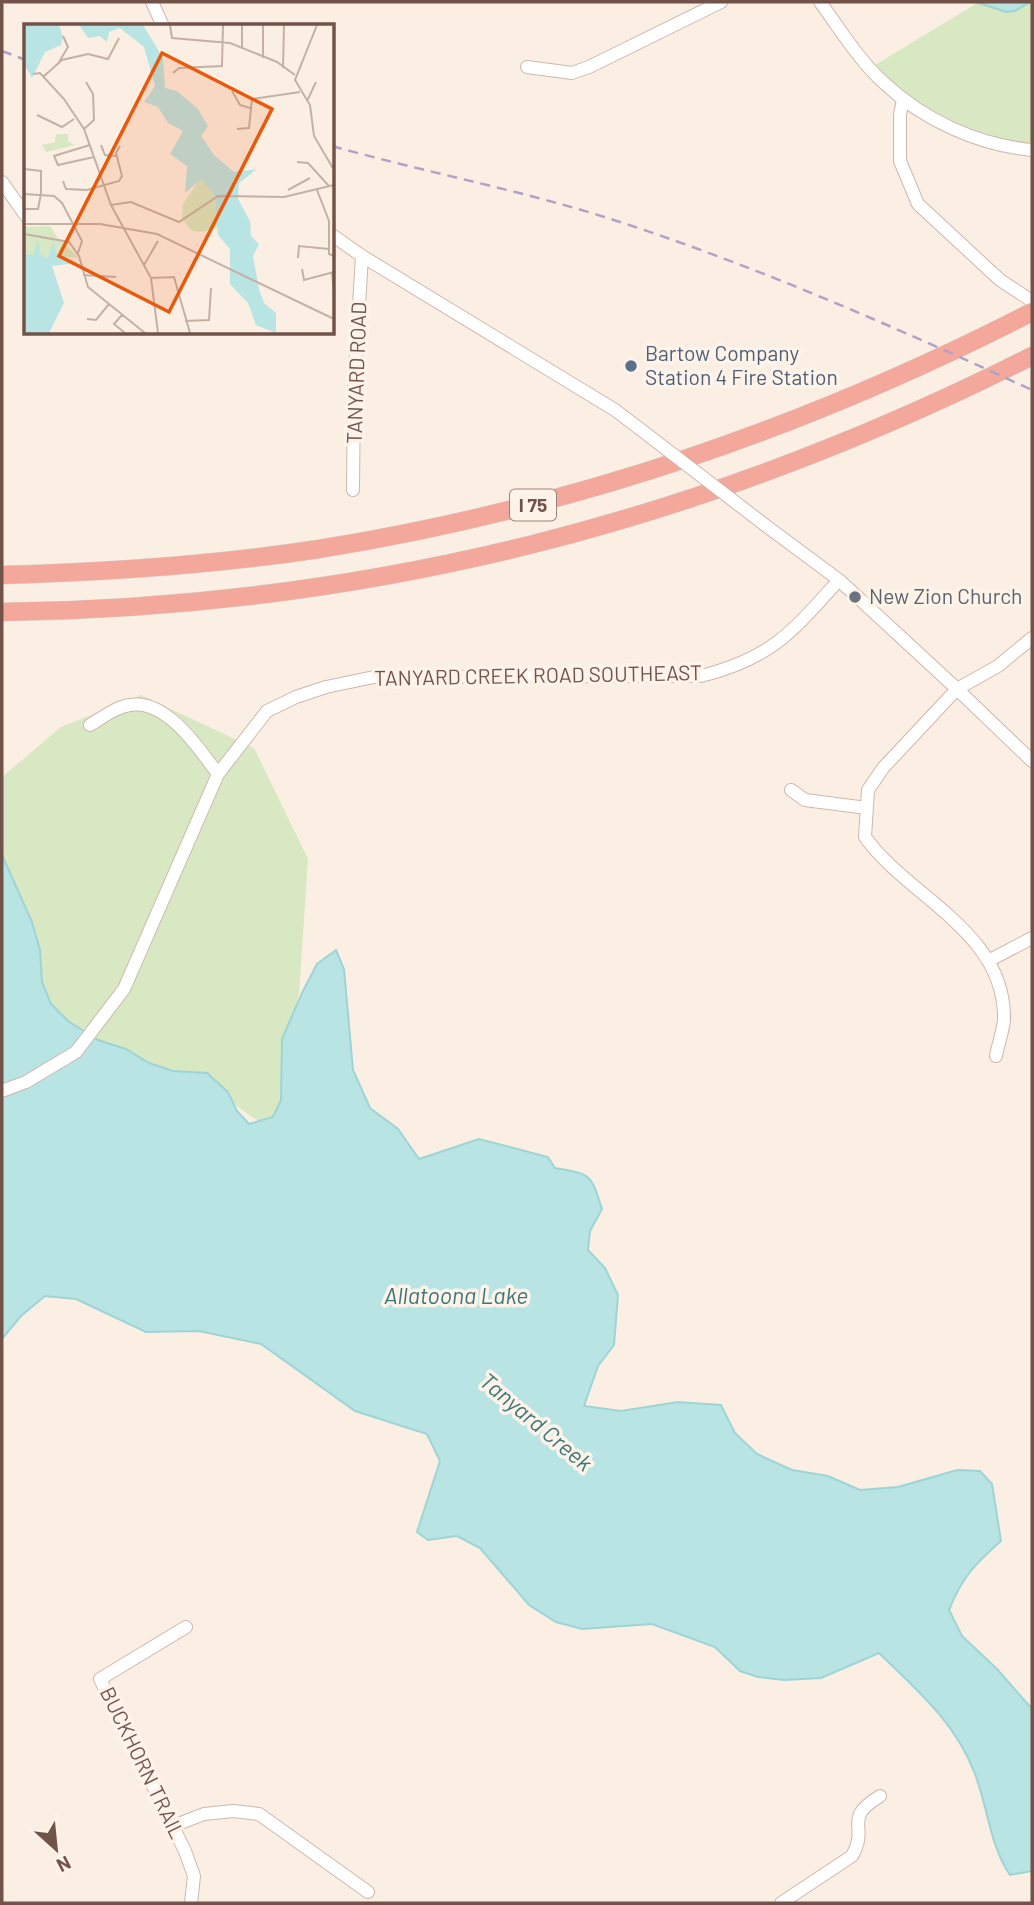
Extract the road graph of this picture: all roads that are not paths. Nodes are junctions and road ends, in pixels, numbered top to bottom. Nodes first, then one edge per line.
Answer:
1 (152, 2) edge
2 (721, 2) edge
3 (820, 2) edge
4 (162, 24) edge
5 (527, 67) dead end
6 (903, 99) junction
7 (1032, 150) edge
8 (2, 182) edge
9 (24, 213) edge
10 (334, 236) edge
11 (362, 256) junction
12 (1032, 300) edge
13 (1032, 312) edge
14 (1032, 356) edge
15 (353, 490) dead end
16 (2, 575) edge
17 (839, 580) junction
18 (2, 612) edge
19 (1032, 638) edge
20 (957, 689) junction
21 (90, 724) dead end
22 (1032, 761) edge
23 (218, 774) junction
24 (791, 790) dead end
25 (867, 808) junction
26 (1032, 938) edge
27 (988, 961) junction
28 (996, 1056) dead end
29 (2, 1091) edge
30 (186, 1627) dead end
31 (880, 1796) dead end
32 (173, 1826) junction
33 (368, 1892) dead end
34 (191, 1903) edge
35 (781, 1903) edge

1 - 4 street
2 - 5 street
3 - 6 street
6 - 7 street
6 - 12 street
8 - 9 street
10 - 11 street
11 - 15 street, TANYARD ROAD
11 - 17 street, bridge
13 - 16 highway, I 75
14 - 18 highway, I 75
17 - 20 street
17 - 23 street, TANYARD CREEK ROAD SOUTHEAST
19 - 20 street
20 - 22 street
20 - 25 street
21 - 23 street
23 - 29 street, TANYARD CREEK ROAD SOUTHEAST
24 - 25 street
25 - 27 street
26 - 27 street
27 - 28 street
30 - 32 street, BUCKHORN TRAIL
31 - 35 street
32 - 33 street
32 - 34 street, BUCKHORN TRAIL

